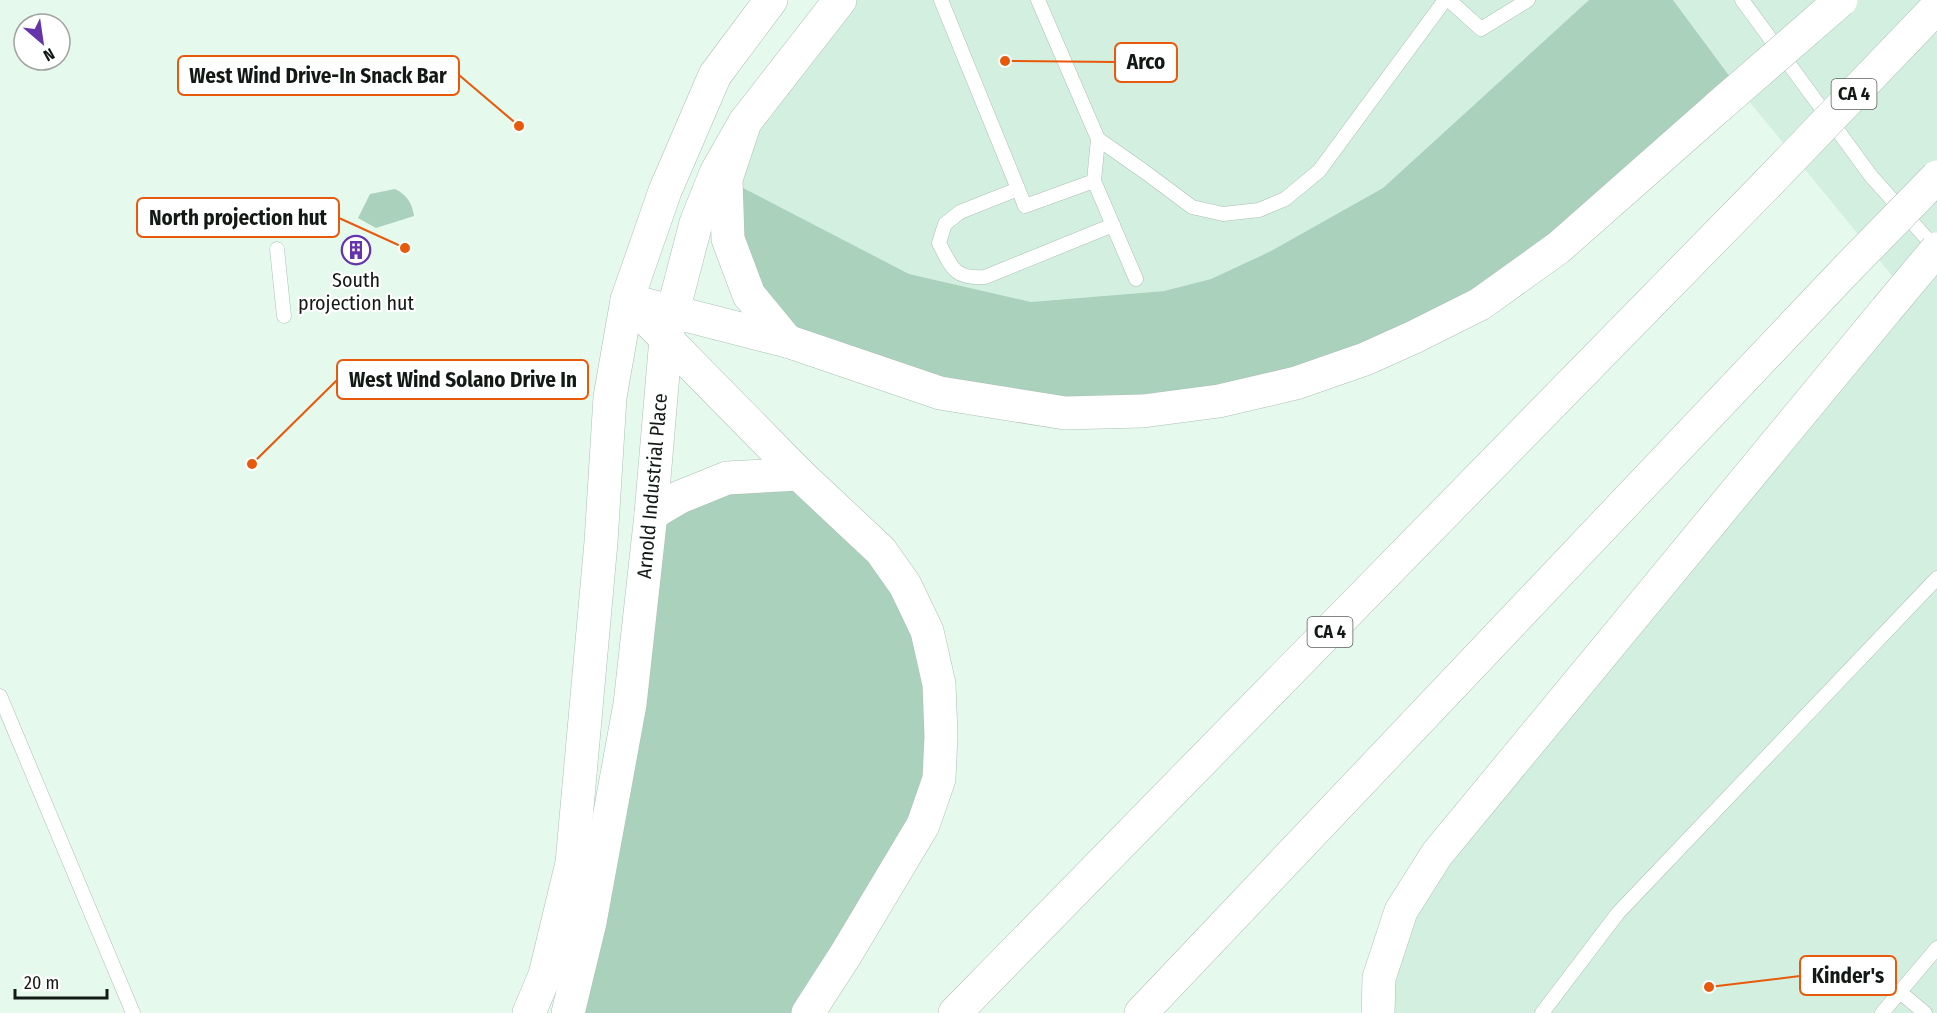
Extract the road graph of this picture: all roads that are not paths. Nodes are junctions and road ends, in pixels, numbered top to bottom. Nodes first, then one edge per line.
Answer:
1 (771, 0) edge
2 (840, 0) edge
3 (941, 0) edge
4 (1038, 0) edge
5 (1447, 0) edge
6 (1528, 0) edge
7 (1742, 0) edge
8 (1841, 0) edge
9 (1920, 0) edge
10 (1937, 7) edge
11 (1937, 20) edge
12 (744, 122) junction
13 (1098, 139) junction
14 (1937, 177) edge
15 (1094, 181) junction
16 (1018, 189) junction
17 (1113, 225) junction
18 (277, 249) dead end
19 (1937, 250) edge
20 (1136, 279) dead end
21 (627, 300) junction
22 (284, 316) dead end
23 (669, 325) junction
24 (787, 341) junction
25 (799, 474) junction
26 (651, 514) junction
27 (1937, 578) edge
28 (0, 696) edge
29 (1937, 948) edge
30 (1900, 992) junction
31 (133, 1013) edge
32 (530, 1013) edge
33 (568, 1013) edge
34 (808, 1013) edge
35 (955, 1013) edge
36 (1141, 1013) edge
37 (1378, 1013) edge
38 (1542, 1013) edge
39 (1882, 1013) edge
40 (1925, 1013) edge

1 - 21 main road
2 - 12 main road, Arnold Industrial Place
3 - 16 lane
4 - 13 lane
5 - 6 lane
5 - 13 lane
7 - 19 lane
8 - 24 main road, bridge
9 - 11 main road
10 - 35 main road, CA 4, bridge
12 - 23 main road, Arnold Industrial Place
12 - 24 main road
13 - 15 lane
14 - 36 main road, bridge
15 - 16 lane
15 - 17 lane
16 - 17 lane
17 - 20 lane
18 - 22 lane
19 - 37 main road, bridge
21 - 23 main road
21 - 32 main road
23 - 24 main road
23 - 25 main road
23 - 26 main road, Arnold Industrial Place
25 - 26 main road
25 - 34 main road
26 - 33 main road, Arnold Industrial Place
27 - 38 lane
28 - 31 lane
29 - 30 lane
30 - 39 lane
30 - 40 lane

